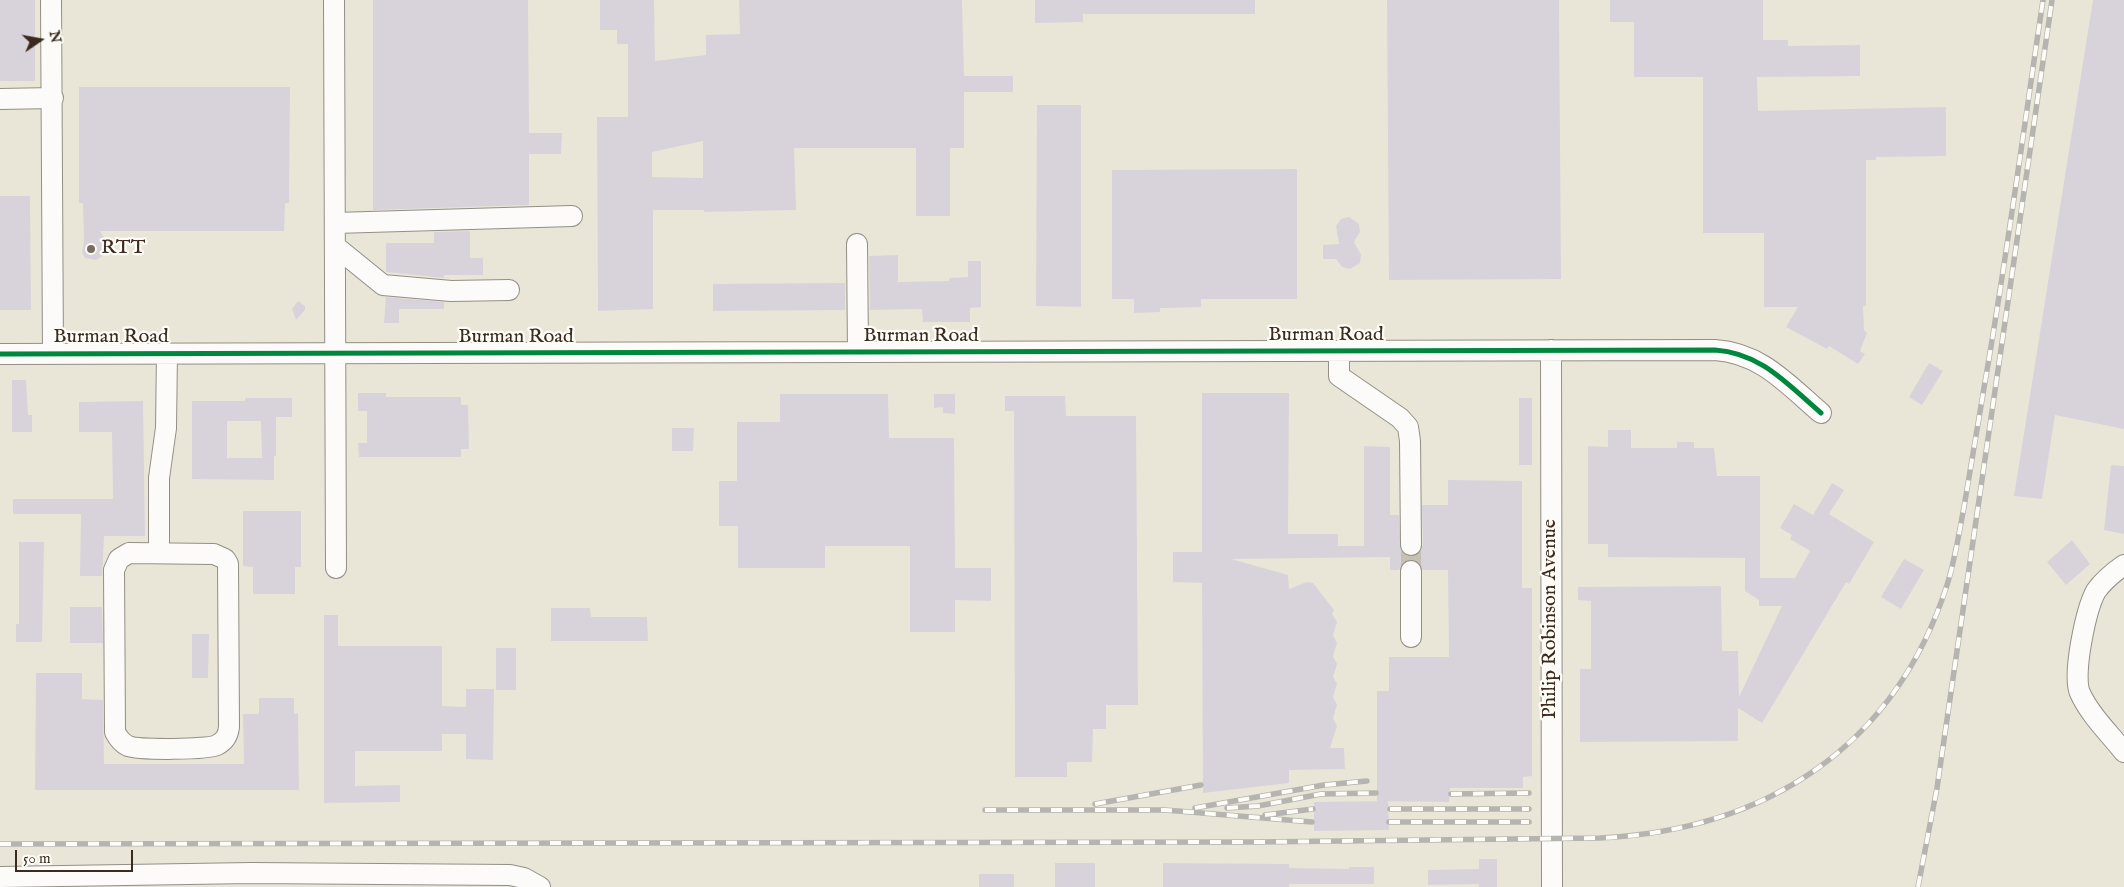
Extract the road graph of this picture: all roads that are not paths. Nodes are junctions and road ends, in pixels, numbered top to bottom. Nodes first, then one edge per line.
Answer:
1 (51, 0) edge
2 (334, 0) edge
3 (0, 98) edge
4 (53, 98) junction
5 (572, 216) dead end
6 (335, 223) junction
7 (857, 244) dead end
8 (334, 246) junction
9 (509, 290) dead end
10 (1551, 350) junction
11 (1339, 351) junction
12 (858, 352) junction
13 (53, 353) junction
14 (166, 353) junction
15 (334, 353) junction
16 (0, 354) edge
17 (1821, 412) dead end
18 (1411, 545) tunnel mouth
19 (159, 553) junction
20 (2124, 565) edge
21 (336, 568) dead end
22 (1410, 571) tunnel mouth
23 (1411, 636) dead end
24 (2124, 752) edge
25 (0, 877) edge
26 (540, 887) edge
27 (1552, 887) edge

1 - 4 street
2 - 6 street
3 - 4 street
4 - 13 street
5 - 6 street
6 - 8 street
7 - 12 street
8 - 9 street
8 - 15 street
10 - 11 street, Burman Road
10 - 17 street, Burman Road
10 - 27 street, Philip Robinson Avenue
11 - 12 street, Burman Road
11 - 18 street
12 - 15 street, Burman Road
13 - 14 street, Burman Road
13 - 16 street, Burman Road
14 - 15 street, Burman Road
14 - 19 street
15 - 21 street
19 - 19 street
20 - 24 street
22 - 23 street
25 - 26 street

